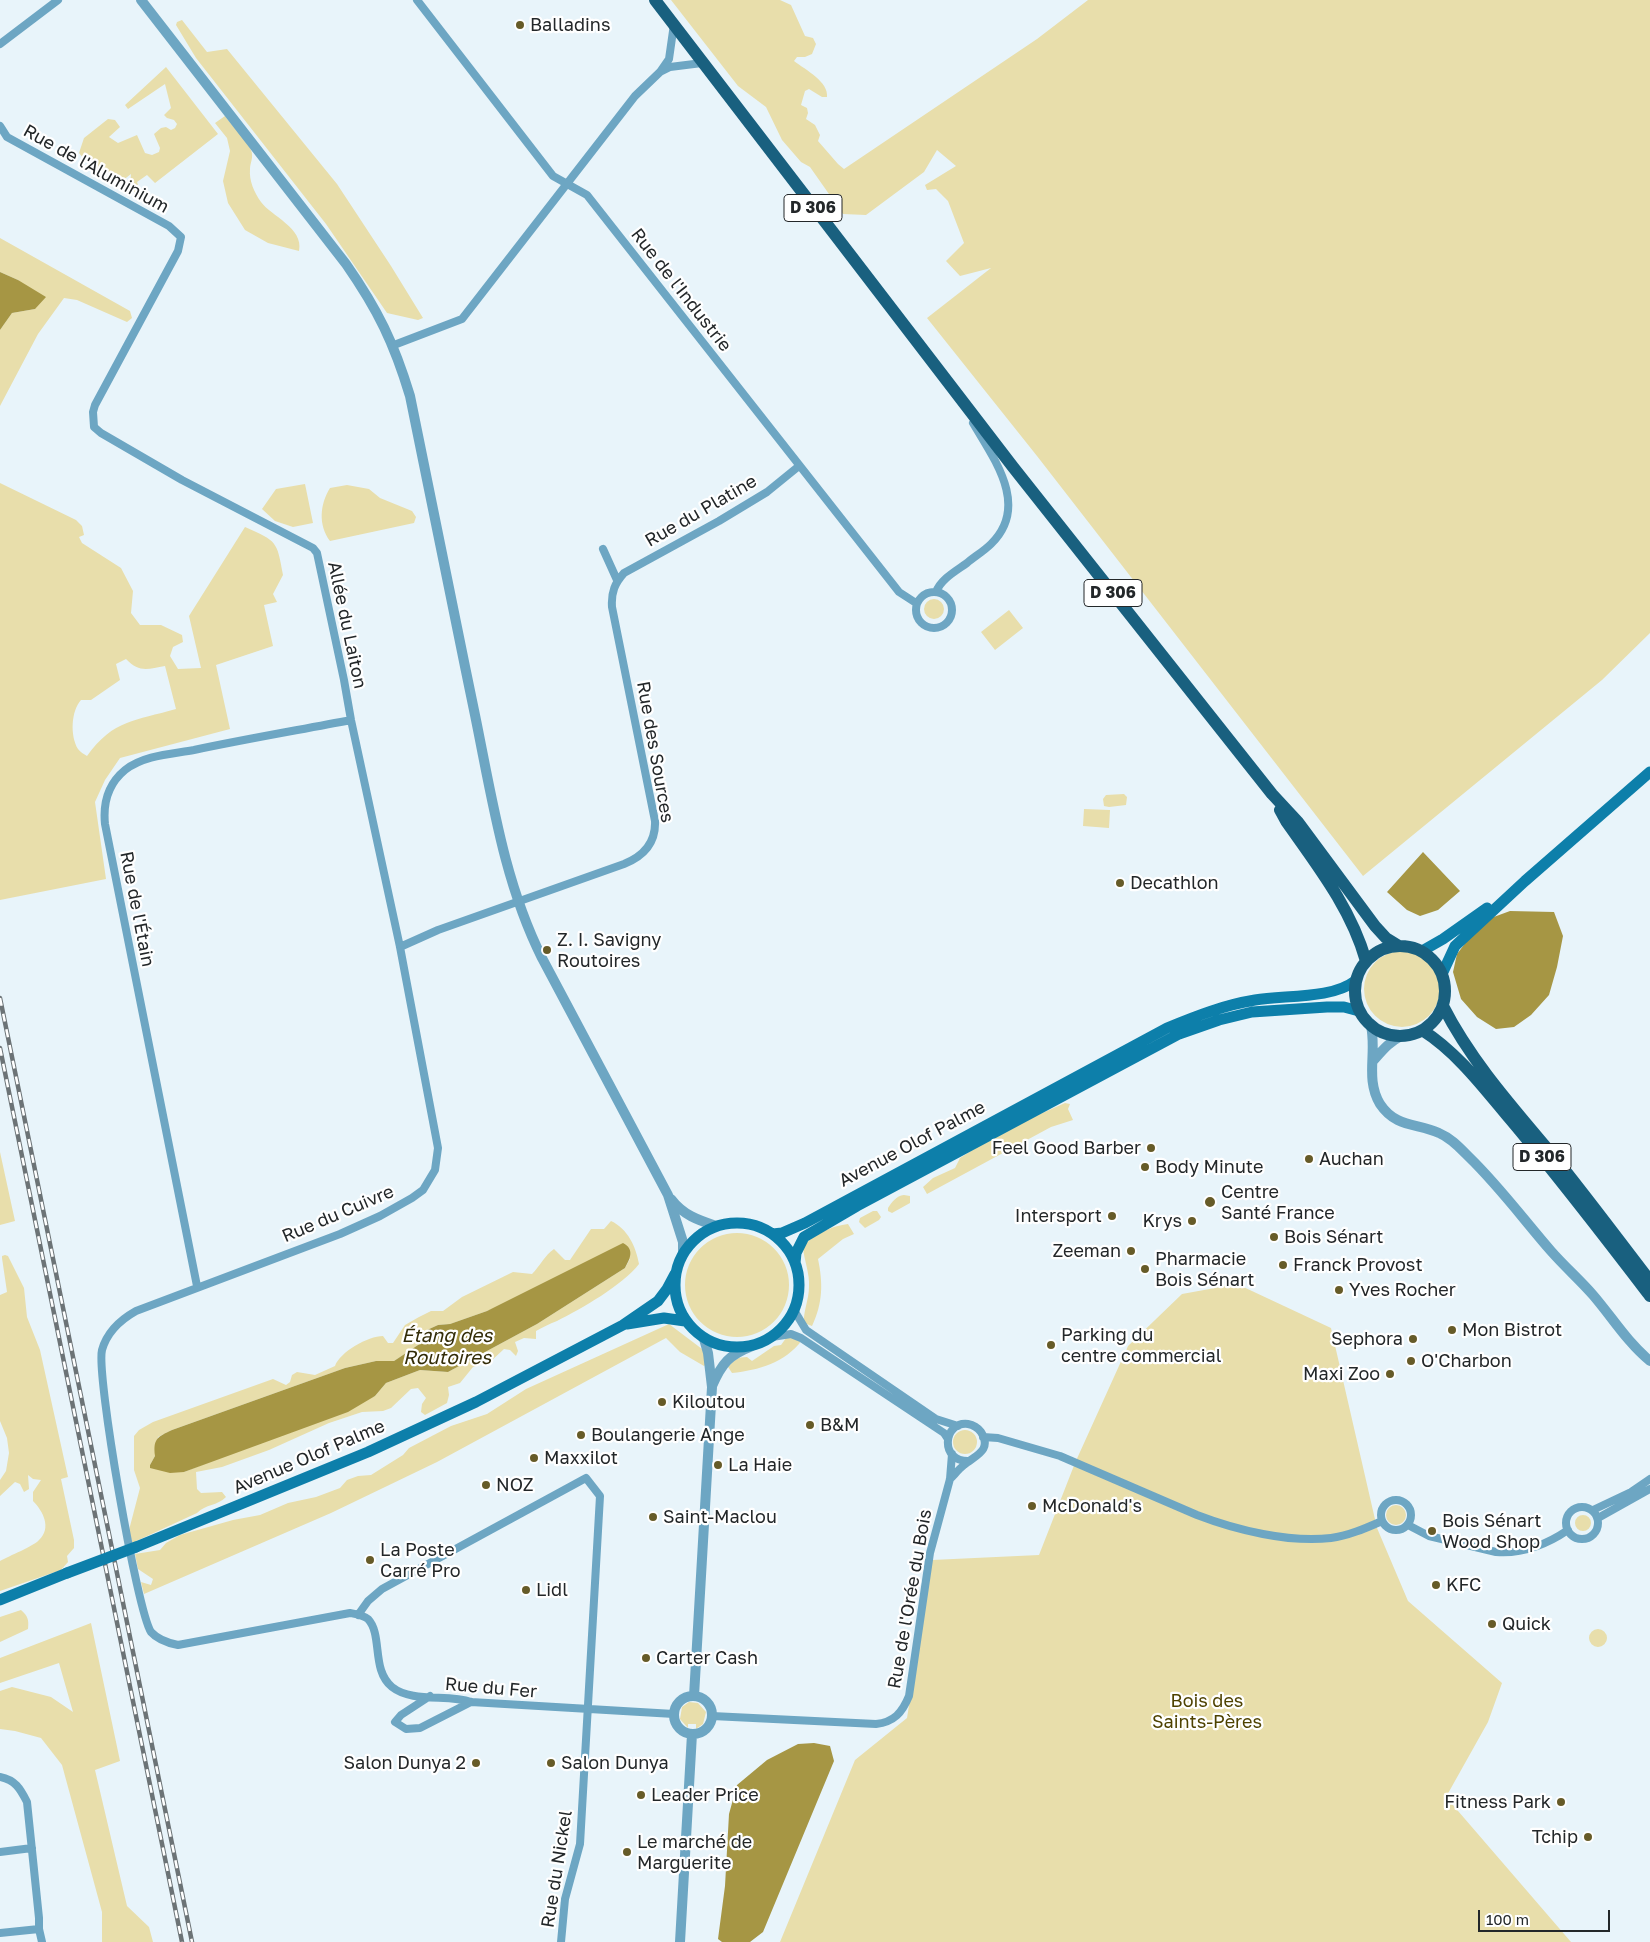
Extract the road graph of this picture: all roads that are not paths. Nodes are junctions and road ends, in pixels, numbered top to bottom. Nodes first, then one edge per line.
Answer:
1 (58, 0) edge
2 (141, 0) edge
3 (417, 0) edge
4 (655, 0) edge
5 (674, 24) junction
6 (0, 44) edge
7 (702, 63) junction
8 (660, 72) junction
9 (0, 126) edge
10 (568, 184) junction
11 (394, 345) junction
12 (955, 391) junction
13 (95, 404) joint
14 (799, 466) junction
15 (604, 549) dead end
16 (617, 580) junction
17 (936, 592) junction
18 (916, 603) junction
19 (351, 720) junction
20 (1650, 772) edge
21 (1272, 794) junction
22 (1525, 880) junction
23 (518, 903) junction
24 (1399, 946) junction
25 (400, 947) junction
26 (1422, 951) junction
27 (1366, 961) junction
28 (1442, 972) junction
29 (1355, 981) junction
30 (1442, 1006) junction
31 (1359, 1011) junction
32 (1371, 1026) junction
33 (1422, 1030) junction
34 (1402, 1036) junction
35 (1373, 1061) junction
36 (1069, 1086) junction
37 (668, 1195) junction
38 (716, 1226) junction
39 (773, 1234) junction
40 (683, 1253) junction
41 (795, 1263) junction
42 (675, 1274) junction
43 (1650, 1280) edge
44 (197, 1286) junction
45 (1650, 1296) edge
46 (794, 1310) junction
47 (685, 1321) junction
48 (623, 1325) junction
49 (772, 1337) junction
50 (704, 1339) junction
51 (752, 1346) junction
52 (1650, 1361) edge
53 (712, 1386) junction
54 (958, 1426) junction
55 (983, 1437) junction
56 (948, 1439) junction
57 (952, 1454) junction
58 (969, 1461) junction
59 (950, 1479) junction
60 (1650, 1479) edge
61 (1650, 1489) edge
62 (1593, 1510) junction
63 (1598, 1518) junction
64 (1382, 1521) junction
65 (1408, 1525) junction
66 (1568, 1530) junction
67 (0, 1600) edge
68 (358, 1615) junction
69 (430, 1696) junction
70 (694, 1696) junction
71 (471, 1702) junction
72 (588, 1710) junction
73 (674, 1714) junction
74 (712, 1716) junction
75 (692, 1734) junction
76 (0, 1777) edge
77 (32, 1848) junction
78 (0, 1852) edge
79 (39, 1929) junction
80 (0, 1934) edge
81 (42, 1942) edge
82 (562, 1942) edge
83 (680, 1942) edge

1 - 6 street
2 - 11 street
3 - 10 street, Rue de l'Industrie
4 - 5 main road, D 306
5 - 7 main road, D 306
5 - 8 street
7 - 8 street
7 - 12 main road, D 306
8 - 10 street
9 - 13 street, Rue de l'Aluminium
10 - 11 street
10 - 14 street, Rue de l'Industrie
11 - 23 street
12 - 17 street
12 - 21 main road, D 306
13 - 19 street, Allée du Laiton
14 - 16 street, Rue du Platine
14 - 18 street, Rue de l'Industrie
15 - 16 street
16 - 23 street, Rue des Sources
17 - 18 street
17 - 18 street
19 - 25 street, Allée du Laiton
19 - 44 street, Rue de l'Étain
20 - 22 main road
21 - 24 main road, D 306
21 - 27 main road, D 306
22 - 26 main road
22 - 28 main road
23 - 25 street, Rue des Sources
23 - 37 street
24 - 26 main road
24 - 27 main road
25 - 44 street, Rue du Cuivre
26 - 28 main road
27 - 29 main road
28 - 30 main road
29 - 31 main road
29 - 36 main road
30 - 33 main road
30 - 43 main road, D 306
31 - 32 main road
31 - 36 main road
32 - 34 main road
32 - 35 street
33 - 34 main road
33 - 45 main road, D 306
34 - 35 street
35 - 52 street
36 - 39 main road, Avenue Olof Palme
36 - 41 main road, Avenue Olof Palme
37 - 38 street
37 - 40 street
38 - 39 main road
38 - 40 main road
39 - 41 main road
40 - 42 main road
41 - 46 main road
42 - 47 main road
42 - 48 main road, Avenue Olof Palme
44 - 68 street, Rue du Cuivre
46 - 49 main road
46 - 54 street
47 - 48 main road, Avenue Olof Palme
47 - 50 main road
48 - 67 main road, Avenue Olof Palme, bridge
49 - 51 main road
49 - 56 street
50 - 51 main road
50 - 53 street
51 - 53 street
53 - 70 street
54 - 55 street
54 - 56 street
55 - 58 street
55 - 64 street
56 - 57 street
57 - 58 street
57 - 59 street, Rue de l'Orée du Bois
58 - 59 street
59 - 74 street, Rue de l'Orée du Bois
60 - 62 street
61 - 63 street
62 - 63 street
62 - 66 street
63 - 66 street
64 - 65 street
64 - 65 street
65 - 66 street
68 - 69 street, Rue du Fer
68 - 72 street, Rue du Nickel
69 - 71 street, Rue du Fer
69 - 71 street
70 - 73 street
70 - 74 street
71 - 72 street, Rue du Fer
72 - 73 street, Rue du Fer
72 - 82 street, Rue du Nickel
73 - 75 street
74 - 75 street
75 - 83 street
76 - 77 street
77 - 78 street
77 - 79 street
79 - 80 street
79 - 81 street

